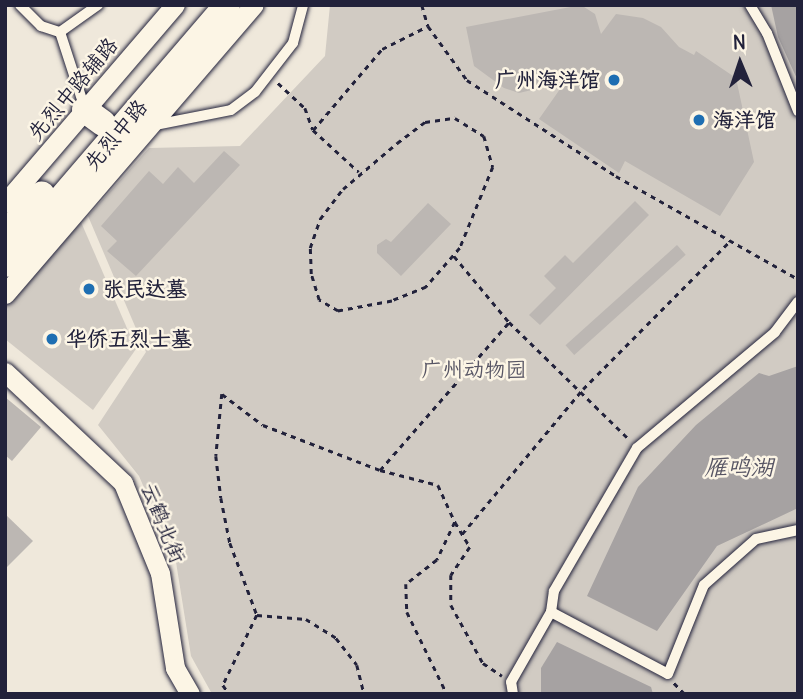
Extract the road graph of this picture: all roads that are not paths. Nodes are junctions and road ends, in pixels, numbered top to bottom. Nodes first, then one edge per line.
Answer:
1 (20, 5) edge
2 (98, 5) edge
3 (175, 5) edge
4 (205, 5) edge
5 (228, 5) edge
6 (254, 5) edge
7 (303, 5) edge
8 (750, 5) edge
9 (60, 33) junction
10 (798, 111) edge
11 (94, 117) junction
12 (143, 119) junction
13 (5, 203) edge
14 (8, 252) edge
15 (5, 294) edge
16 (798, 302) edge
17 (5, 372) edge
18 (798, 530) edge
19 (551, 612) junction
20 (190, 694) edge
21 (513, 694) edge

1 - 9 lane
2 - 9 lane
3 - 11 street, 先烈中路辅路
4 - 11 main road, 先烈中路
5 - 12 main road, 先烈中路
6 - 12 street
7 - 12 lane
8 - 10 lane
9 - 11 lane
11 - 13 street, 先烈中路辅路
11 - 14 main road, 先烈中路
12 - 14 main road, 先烈中路
12 - 15 street
16 - 19 lane
17 - 20 street, 云鹤北街
18 - 19 lane
19 - 21 lane

